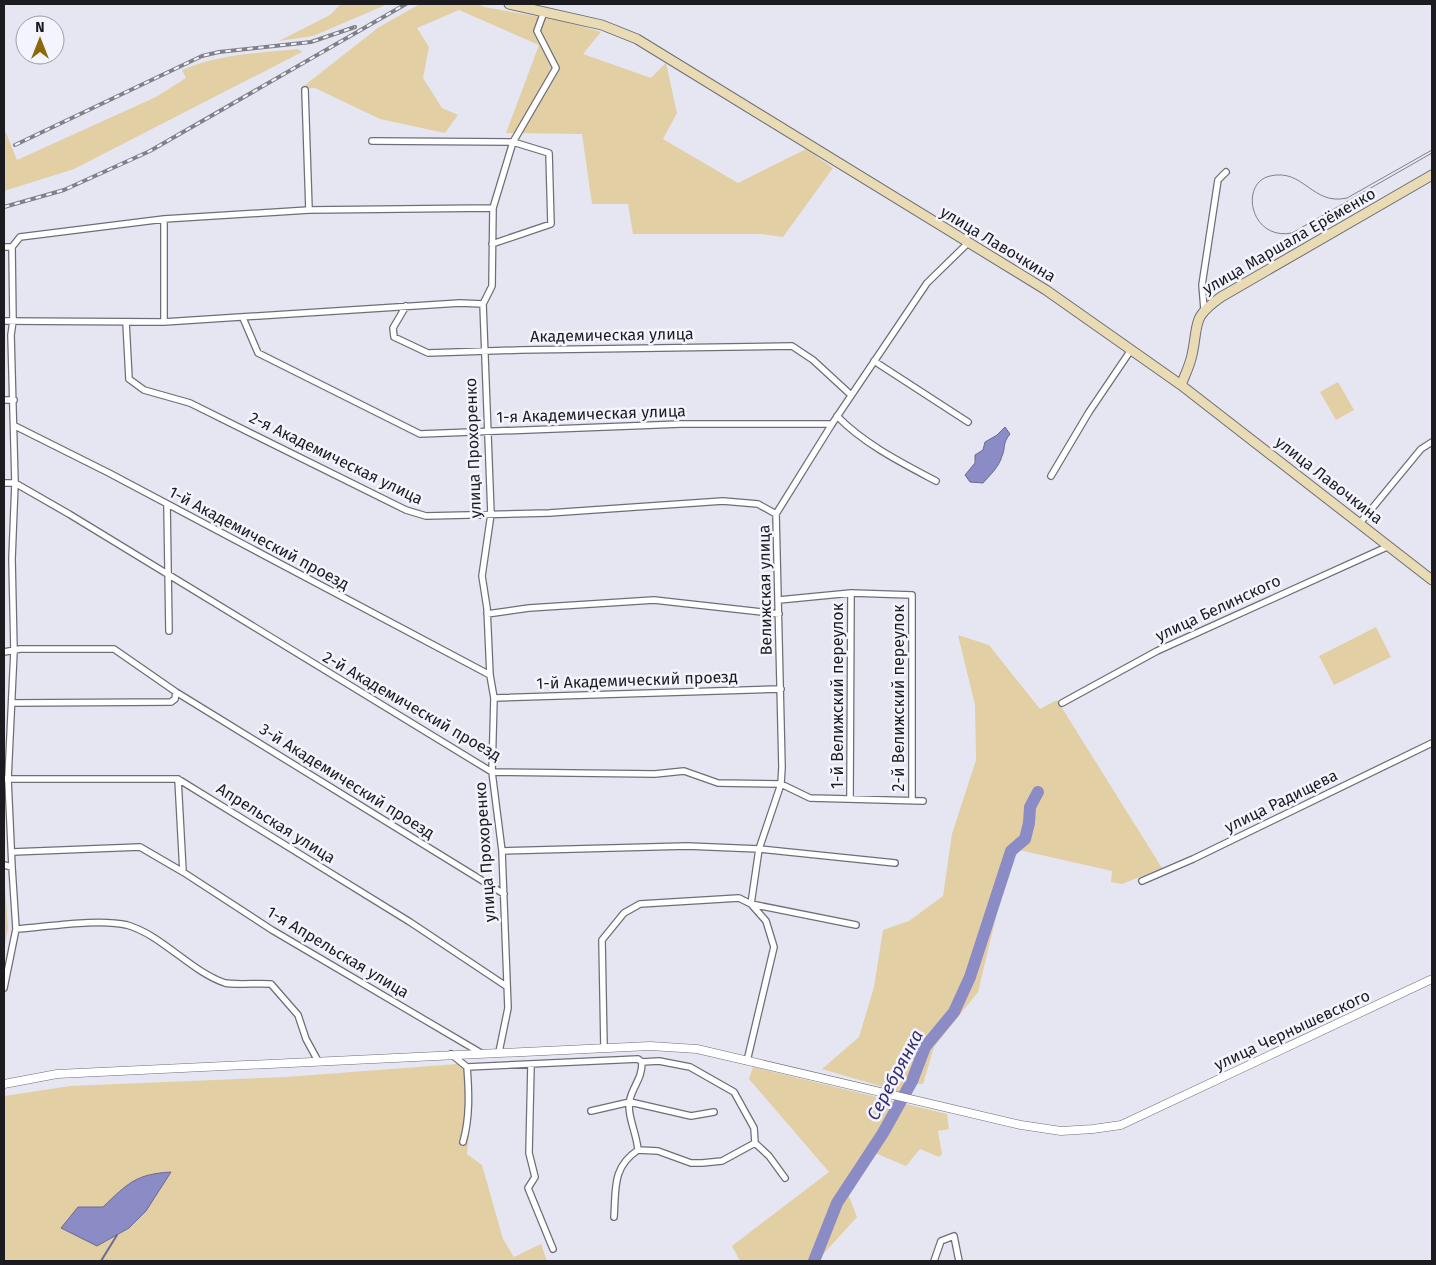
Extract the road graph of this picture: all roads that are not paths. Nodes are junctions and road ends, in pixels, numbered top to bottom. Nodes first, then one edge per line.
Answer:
1 (509, 4) edge
2 (544, 12) junction
3 (305, 90) dead end
4 (372, 141) dead end
5 (514, 142) junction
6 (1226, 172) dead end
7 (1432, 175) edge
8 (492, 208) junction
9 (309, 210) junction
10 (164, 219) junction
11 (968, 243) junction
12 (492, 244) junction
13 (4, 247) edge
14 (12, 247) junction
15 (483, 304) junction
16 (406, 306) junction
17 (1204, 309) junction
18 (243, 318) junction
19 (4, 321) edge
20 (13, 321) junction
21 (126, 322) junction
22 (164, 322) junction
23 (1131, 350) junction
24 (484, 351) junction
25 (874, 361) junction
26 (1181, 385) junction
27 (851, 395) junction
28 (4, 400) edge
29 (14, 400) junction
30 (837, 416) junction
31 (968, 422) dead end
32 (832, 424) junction
33 (14, 426) junction
34 (487, 431) junction
35 (1432, 442) edge
36 (1050, 476) dead end
37 (936, 481) dead end
38 (4, 483) edge
39 (15, 483) junction
40 (167, 505) junction
41 (491, 514) junction
42 (776, 514) junction
43 (1360, 523) junction
44 (1388, 546) junction
45 (4, 572) edge
46 (12, 572) junction
47 (170, 577) junction
48 (1432, 580) edge
49 (851, 593) junction
50 (779, 600) junction
51 (487, 614) junction
52 (779, 614) junction
53 (169, 631) dead end
54 (14, 651) junction
55 (4, 652) edge
56 (490, 675) junction
57 (781, 689) junction
58 (176, 692) junction
59 (494, 698) junction
60 (12, 703) junction
61 (1062, 703) dead end
62 (7, 741) edge
63 (1432, 743) edge
64 (492, 772) junction
65 (6, 779) edge
66 (178, 779) junction
67 (781, 784) junction
68 (850, 799) junction
69 (912, 800) junction
70 (923, 801) dead end
71 (759, 849) junction
72 (502, 851) junction
73 (12, 852) junction
74 (895, 863) dead end
75 (4, 865) edge
76 (12, 867) junction
77 (183, 872) junction
78 (1142, 881) dead end
79 (504, 894) junction
80 (751, 904) junction
81 (856, 925) dead end
82 (16, 929) junction
83 (1432, 979) edge
84 (506, 986) junction
85 (4, 988) edge
86 (604, 1047) junction
87 (499, 1052) junction
88 (482, 1053) junction
89 (451, 1054) junction
90 (318, 1061) junction
91 (747, 1061) junction
92 (642, 1062) junction
93 (531, 1064) junction
94 (467, 1067) junction
95 (4, 1084) edge
96 (630, 1102) junction
97 (591, 1110) dead end
98 (714, 1112) dead end
99 (463, 1142) dead end
100 (755, 1143) junction
101 (638, 1150) junction
102 (786, 1178) dead end
103 (614, 1218) dead end
104 (553, 1249) dead end
105 (934, 1261) edge
106 (959, 1261) edge

1 - 2 main road, улица Лавочкина
2 - 5 street, улица Прохоренко
2 - 11 main road, улица Лавочкина
3 - 9 street
4 - 5 street
5 - 8 street, улица Прохоренко
5 - 12 street
6 - 17 street
7 - 17 main road, улица Маршала Ерёменко
8 - 9 street
8 - 12 street, улица Прохоренко
9 - 10 street
10 - 14 street
10 - 22 street
11 - 23 main road, улица Лавочкина
11 - 25 street, Велижская улица
12 - 15 street, улица Прохоренко
13 - 14 street
14 - 20 street
15 - 16 street
15 - 24 street, улица Прохоренко
16 - 18 street
16 - 24 street, Академическая улица
17 - 26 main road, улица Маршала Ерёменко
18 - 22 street
18 - 34 street, 1-я Академическая улица
19 - 20 street
20 - 21 street
20 - 29 street
21 - 22 street
21 - 41 street, 2-я Академическая улица
23 - 26 main road, улица Лавочкина
23 - 36 street
24 - 27 street, Академическая улица
24 - 34 street, улица Прохоренко
25 - 27 street, Велижская улица
25 - 31 street
26 - 43 main road, улица Лавочкина
27 - 30 street, Велижская улица
28 - 29 street
29 - 33 street
30 - 32 street, Велижская улица
30 - 37 street
32 - 34 street, 1-я Академическая улица
32 - 42 street, Велижская улица
33 - 39 street
33 - 40 street, 1-й Академический проезд
34 - 41 street, улица Прохоренко
35 - 43 street
38 - 39 street
39 - 46 street
39 - 47 street, 2-й Академический проезд
40 - 47 street
40 - 56 street, 1-й Академический проезд
41 - 42 street, 2-я Академическая улица
41 - 51 street, улица Прохоренко
42 - 50 street, Велижская улица
43 - 44 main road, улица Лавочкина
44 - 48 main road, улица Лавочкина
44 - 61 street, улица Белинского
45 - 46 street
46 - 54 street
47 - 53 street
47 - 64 street, 2-й Академический проезд
49 - 50 street
49 - 68 street, 1-й Велижский переулок
49 - 69 street, 2-й Велижский переулок
50 - 52 street, Велижская улица
51 - 52 street
51 - 56 street, улица Прохоренко
52 - 57 street, Велижская улица
54 - 55 street, 3-й Академический проезд
54 - 58 street, 3-й Академический проезд
54 - 60 street
56 - 59 street, улица Прохоренко
57 - 59 street, 1-й Академический проезд
57 - 67 street, Велижская улица
58 - 60 street
58 - 79 street, 3-й Академический проезд
59 - 64 street, улица Прохоренко
60 - 62 street
62 - 65 street
63 - 78 street, улица Радищева
64 - 67 street, 2-й Академический проезд
64 - 72 street, улица Прохоренко
65 - 66 street
65 - 73 street
66 - 77 street
66 - 84 street, Апрельская улица
67 - 68 street
67 - 71 street, Велижская улица
68 - 69 street
69 - 70 street
71 - 72 street
71 - 74 street
71 - 80 street, Велижская улица
72 - 79 street, улица Прохоренко
73 - 76 street
73 - 77 street, 1-я Апрельская улица
75 - 76 street
76 - 82 street
77 - 88 street, 1-я Апрельская улица
79 - 84 street, улица Прохоренко
80 - 81 street
80 - 86 street
80 - 91 street
82 - 85 street
82 - 90 street
83 - 91 street, улица Чернышевского
84 - 87 street, улица Прохоренко
86 - 87 street, улица Чернышевского
86 - 91 street, улица Чернышевского
87 - 88 street, улица Чернышевского
88 - 89 street, улица Чернышевского
89 - 90 street, улица Чернышевского
89 - 94 street
90 - 95 street, улица Чернышевского
92 - 93 street
92 - 96 street
92 - 100 street
93 - 94 street
93 - 104 street
94 - 99 street
96 - 97 street
96 - 98 street
96 - 101 street
100 - 101 street
100 - 102 street
101 - 103 street
105 - 106 street

